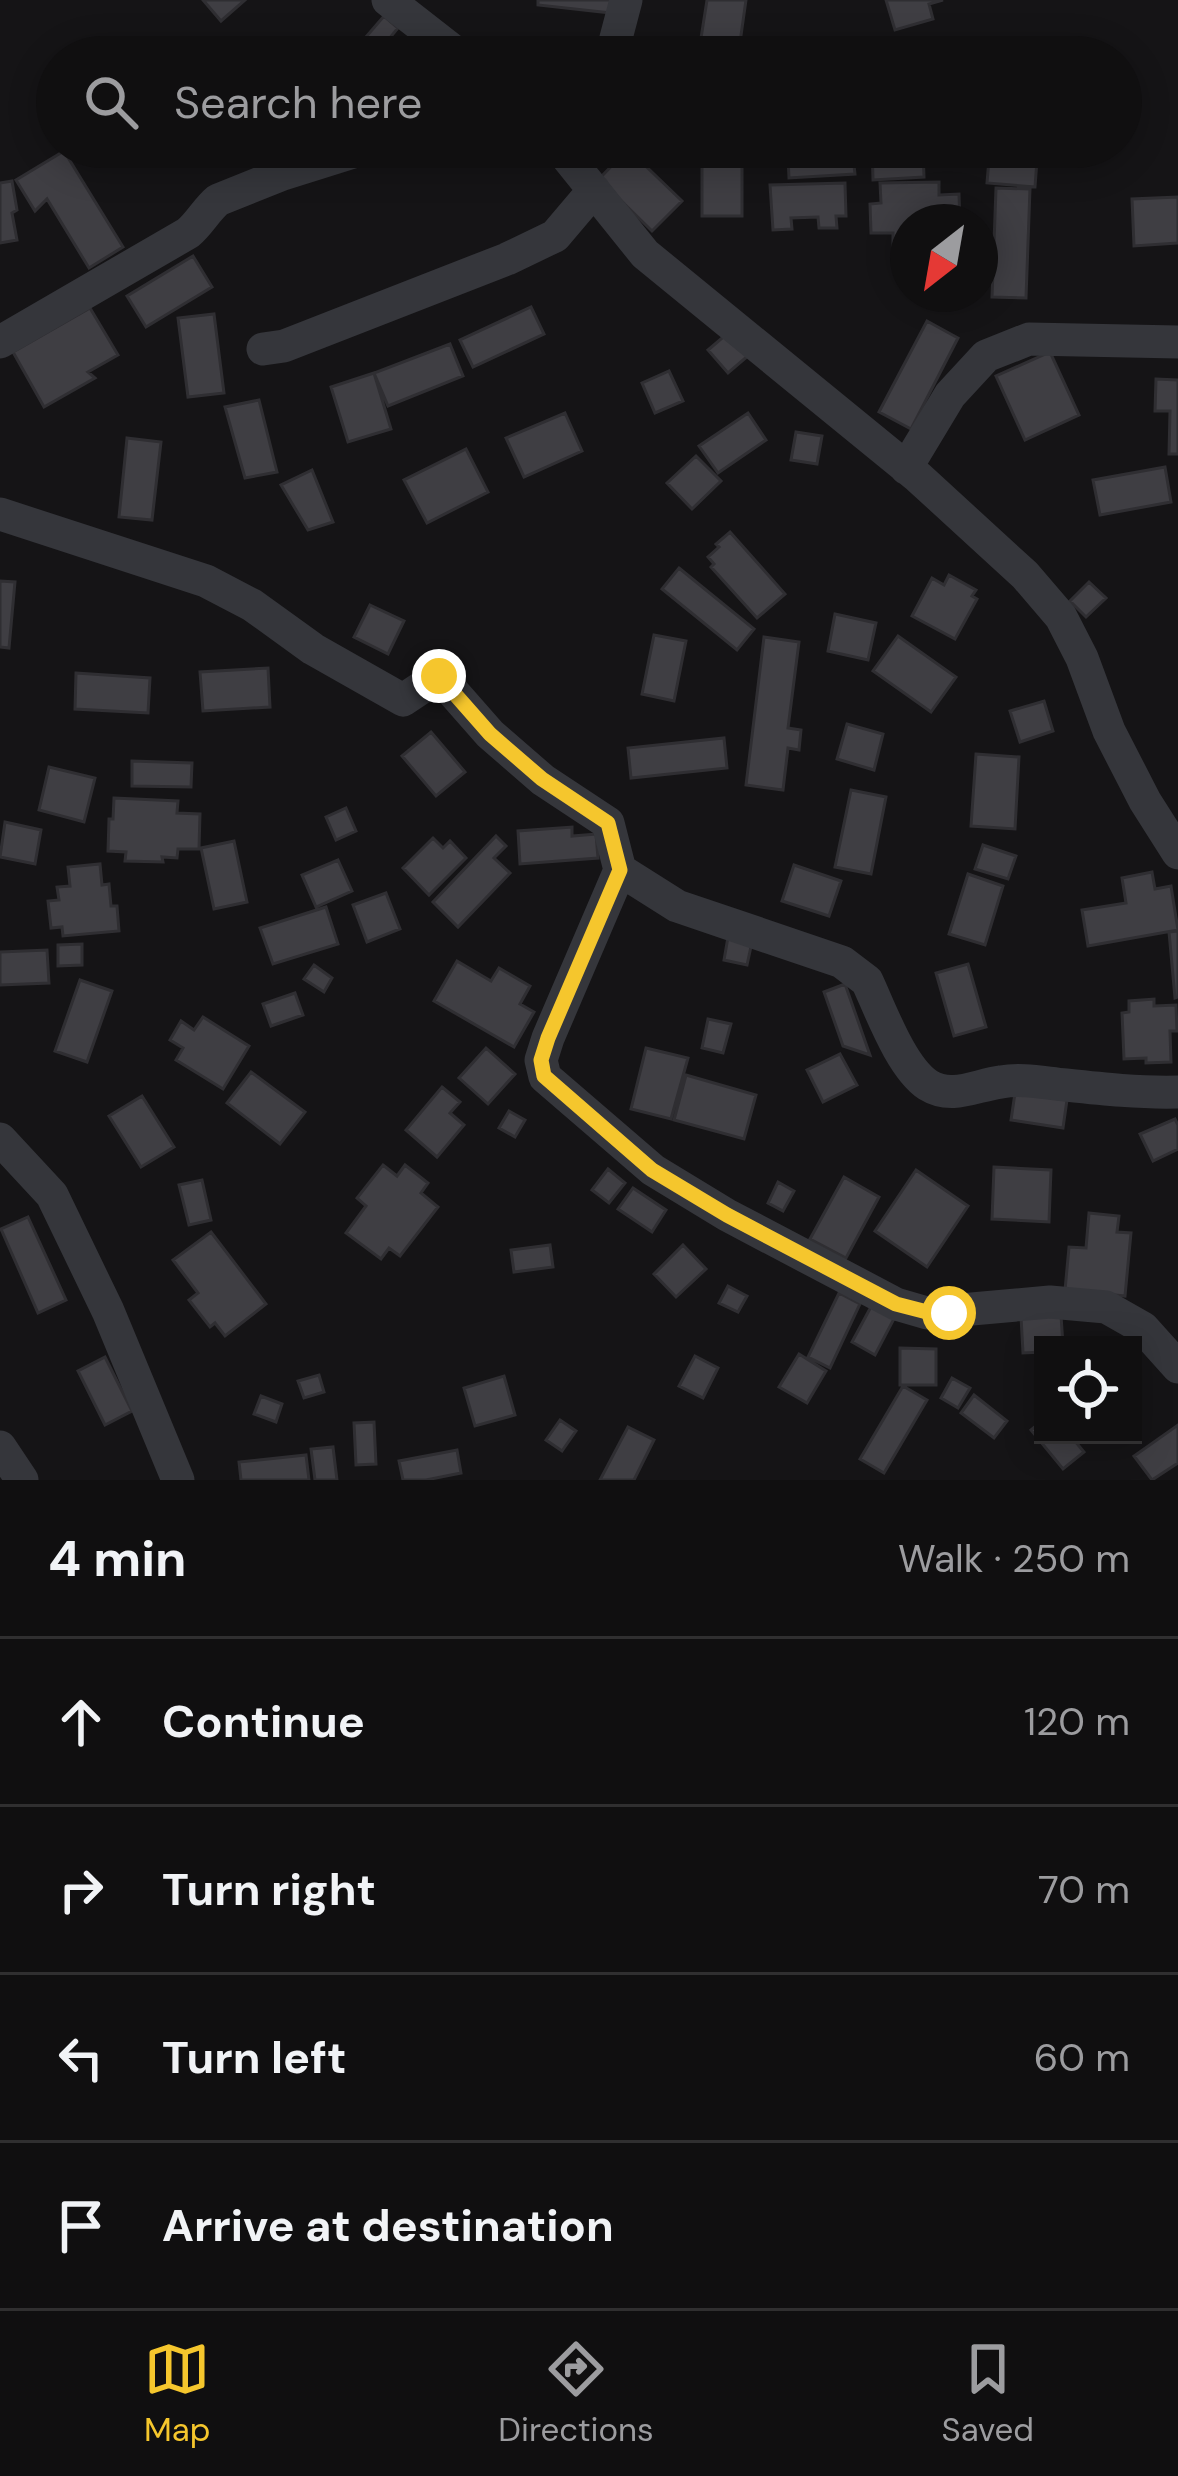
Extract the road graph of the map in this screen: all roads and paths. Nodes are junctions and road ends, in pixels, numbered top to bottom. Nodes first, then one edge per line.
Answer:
1 (388, 0) edge
2 (626, 0) edge
3 (433, 36) edge
4 (617, 36) edge
5 (302, 168) edge
6 (580, 168) edge
7 (594, 190) junction
8 (0, 342) edge
9 (1178, 342) edge
10 (263, 349) dead end
11 (906, 468) junction
12 (0, 514) edge
13 (1178, 853) edge
14 (620, 870) junction
15 (1178, 1092) edge
16 (0, 1139) edge
17 (1178, 1367) edge
18 (0, 1447) edge
19 (22, 1480) edge
20 (178, 1480) edge

1 - 3 street
2 - 4 street
5 - 8 street
6 - 7 street
7 - 10 street
7 - 11 street
9 - 11 street
11 - 13 street
12 - 14 street
14 - 15 street
14 - 17 street
16 - 20 street
18 - 19 street

